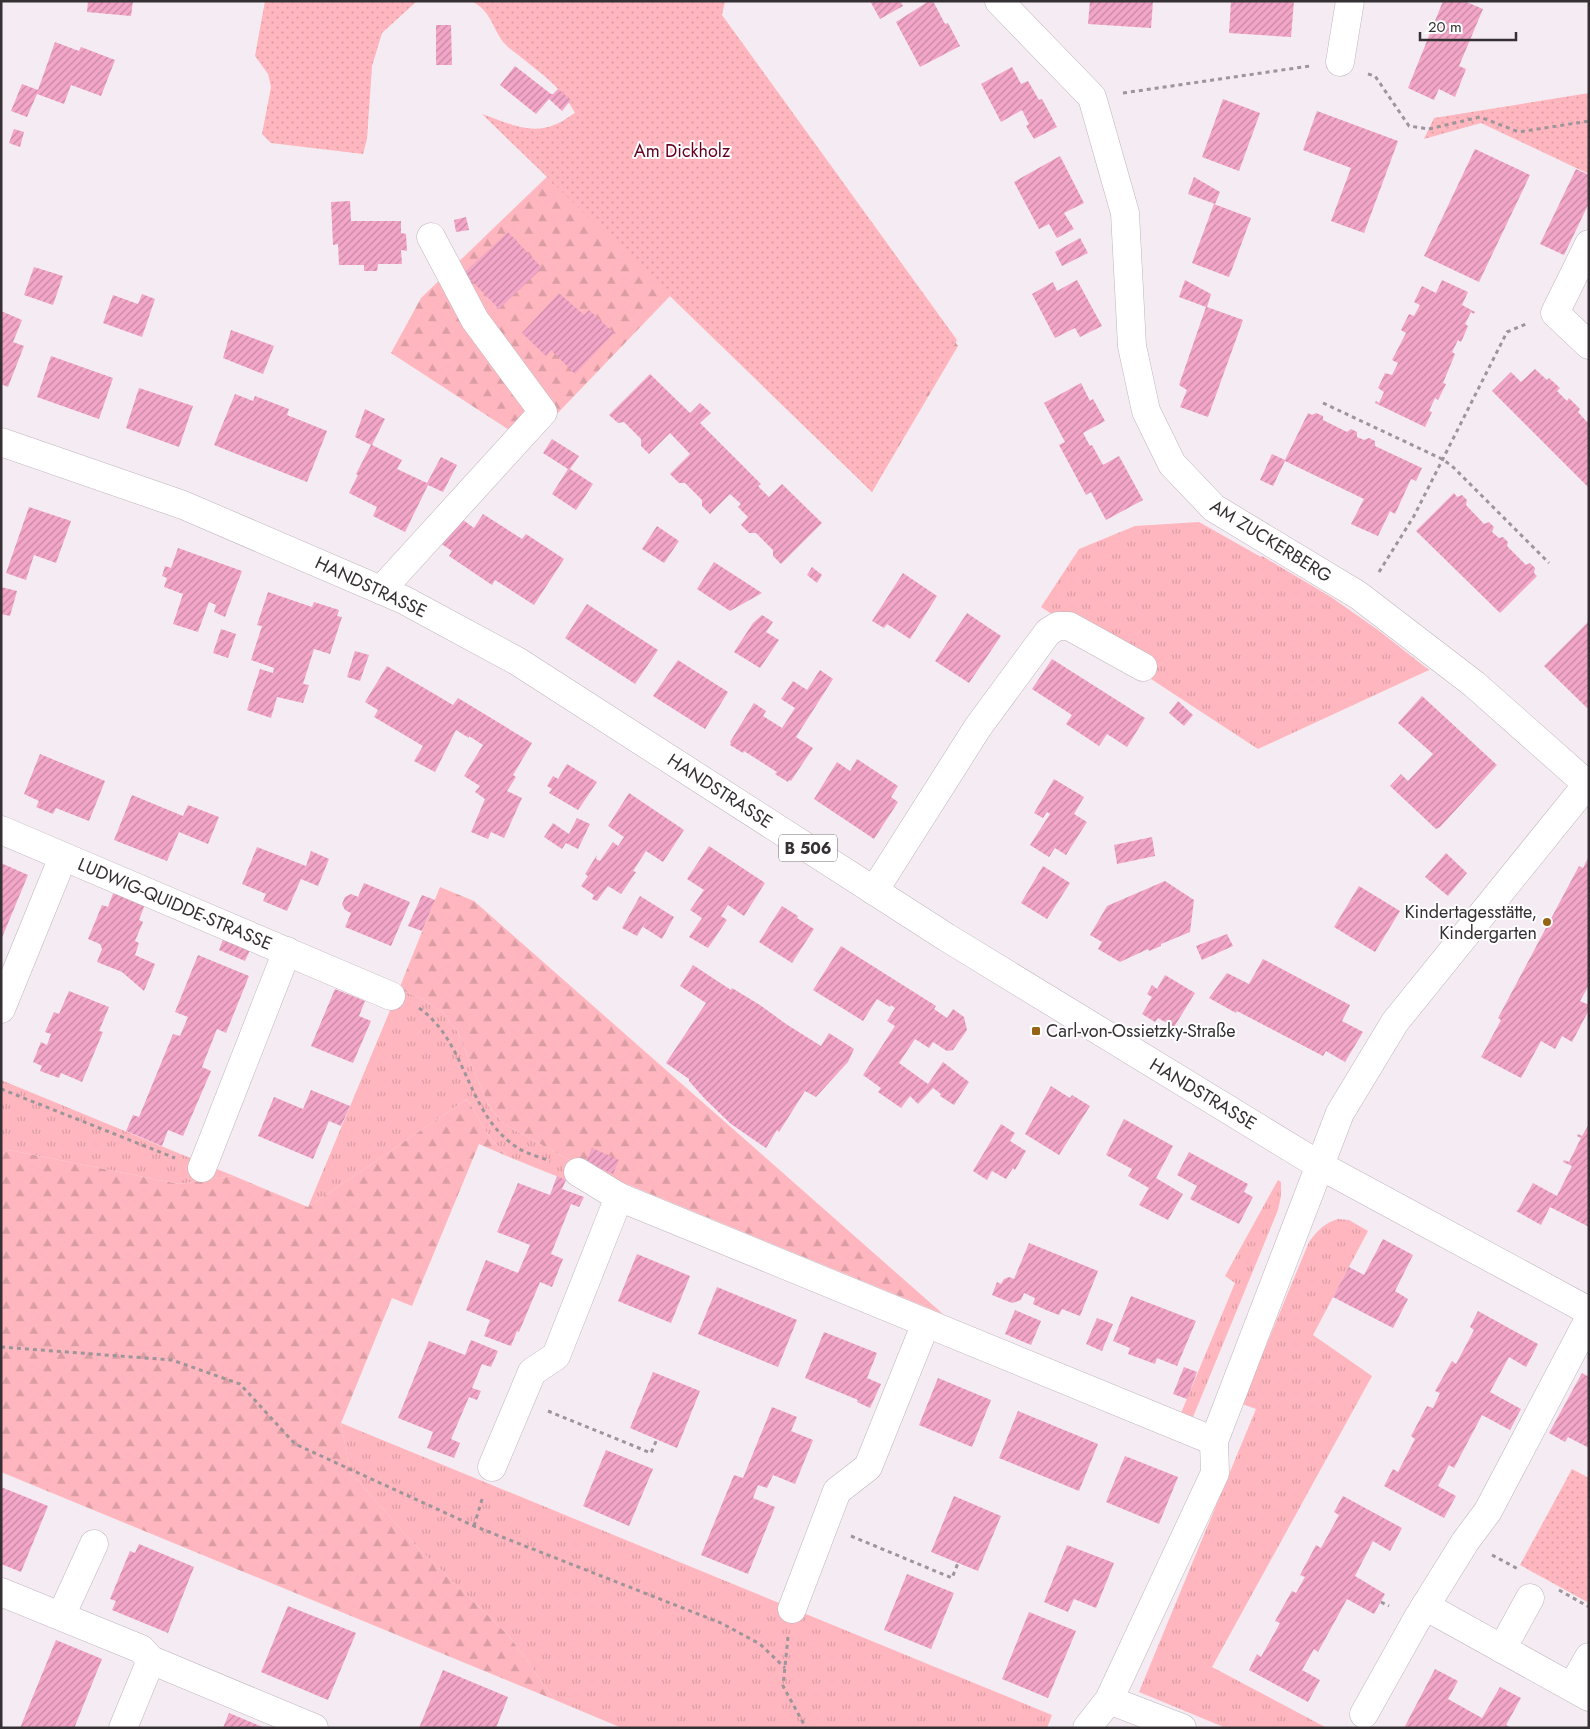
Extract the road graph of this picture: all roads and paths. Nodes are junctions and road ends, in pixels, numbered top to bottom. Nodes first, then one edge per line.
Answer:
1 (1000, 1) edge
2 (1350, 1) edge
3 (1340, 62) junction
4 (1092, 97) junction
5 (1589, 121) edge
6 (431, 237) dead end
7 (1589, 244) edge
8 (1555, 313) junction
9 (1589, 345) edge
10 (1323, 403) dead end
11 (1, 442) edge
12 (1442, 459) junction
13 (1549, 563) dead end
14 (381, 590) junction
15 (1358, 595) junction
16 (1143, 667) dead end
17 (1588, 783) edge
18 (1, 830) edge
19 (63, 856) junction
20 (874, 891) junction
21 (287, 951) junction
22 (391, 996) joint
23 (1, 1009) edge
24 (1, 1089) edge
25 (1320, 1165) junction
26 (202, 1168) joint
27 (578, 1172) joint
28 (619, 1197) junction
29 (1589, 1310) edge
30 (1589, 1319) edge
31 (926, 1323) junction
32 (1, 1347) edge
33 (521, 1398) junction
34 (657, 1439) dead end
35 (1214, 1441) junction
36 (492, 1467) dead end
37 (824, 1524) junction
38 (94, 1544) dead end
39 (958, 1563) dead end
40 (1, 1592) edge
41 (1530, 1598) dead end
42 (1426, 1606) junction
43 (792, 1609) joint
44 (61, 1616) junction
45 (1502, 1649) junction
46 (1589, 1657) edge
47 (151, 1660) junction
48 (785, 1668) junction
49 (1580, 1692) edge
50 (1109, 1700) junction
51 (1364, 1714) dead end
52 (123, 1728) edge
53 (314, 1728) edge
54 (806, 1728) edge
55 (1087, 1728) edge
56 (1182, 1728) edge

1 - 4 street, AM ZUCKERBERG
2 - 3 street
3 - 4 path
3 - 5 path
4 - 15 street, AM ZUCKERBERG
6 - 14 street
7 - 8 street
8 - 9 street
8 - 12 path
10 - 12 path
11 - 14 street, HANDSTRASSE / B 506
12 - 13 path
12 - 15 path
14 - 20 street, HANDSTRASSE / B 506
15 - 17 street, AM ZUCKERBERG
16 - 20 street
17 - 25 street
18 - 19 street, LUDWIG-QUIDDE-STRASSE
19 - 21 street, LUDWIG-QUIDDE-STRASSE
19 - 23 street, LUDWIG-QUIDDE-STRASSE
20 - 25 street, HANDSTRASSE / B 506
21 - 22 street, LUDWIG-QUIDDE-STRASSE
21 - 26 street, LUDWIG-QUIDDE-STRASSE
22 - 27 path
24 - 26 path
25 - 29 street, HANDSTRASSE / B 506
25 - 35 street
27 - 28 street
28 - 31 street
28 - 33 street
30 - 42 street
31 - 35 street
31 - 37 street
32 - 48 path
33 - 34 path
33 - 36 street
35 - 50 street
37 - 39 path
37 - 43 street
38 - 44 street
40 - 44 street
41 - 45 street
42 - 45 street
42 - 51 street
43 - 48 path
44 - 47 street
45 - 49 street
46 - 49 street
47 - 52 street
47 - 53 street
48 - 54 path
50 - 55 street
50 - 56 street

